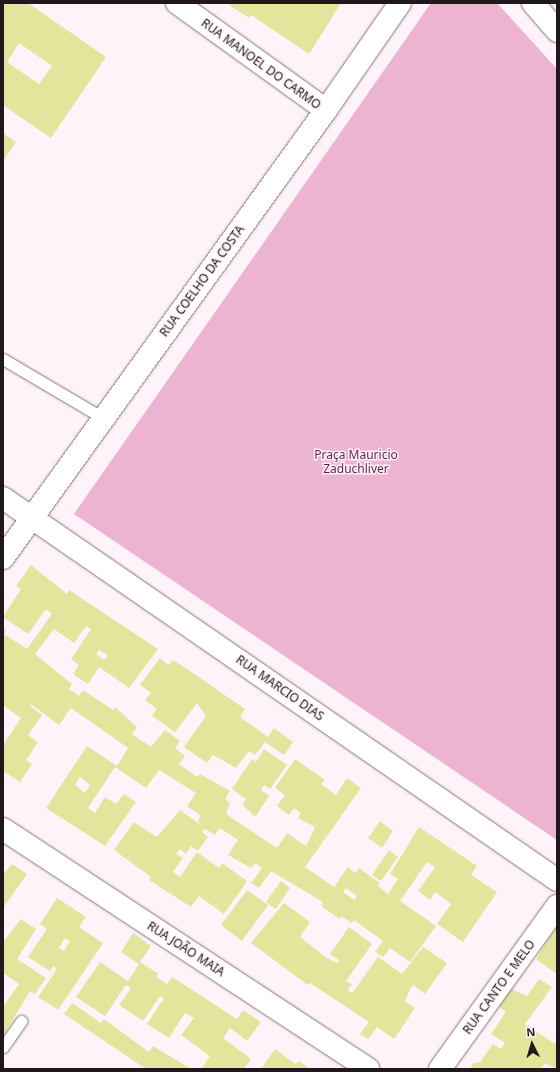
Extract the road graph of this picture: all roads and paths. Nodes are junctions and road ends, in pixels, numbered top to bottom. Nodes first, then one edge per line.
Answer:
1 (177, 3) edge
2 (400, 3) edge
3 (533, 3) edge
4 (557, 31) edge
5 (326, 110) junction
6 (3, 359) edge
7 (103, 418) junction
8 (3, 498) edge
9 (31, 517) junction
10 (3, 558) edge
11 (3, 829) edge
12 (557, 880) edge
13 (557, 906) edge
14 (21, 1021) dead end
15 (3, 1047) edge
16 (368, 1069) edge
17 (440, 1069) edge

1 - 5 street, RUA MANOEL DO CARMO
2 - 5 street, RUA COELHO DA COSTA
3 - 4 street
5 - 7 street, RUA COELHO DA COSTA
6 - 7 lane
7 - 9 street, RUA COELHO DA COSTA
8 - 9 street, RUA MARCIO DIAS
9 - 10 street, RUA COELHO DA COSTA
9 - 12 street, RUA MARCIO DIAS
11 - 16 street, RUA JOÃO MAIA
13 - 17 street, RUA CANTO E MELO
14 - 15 lane

